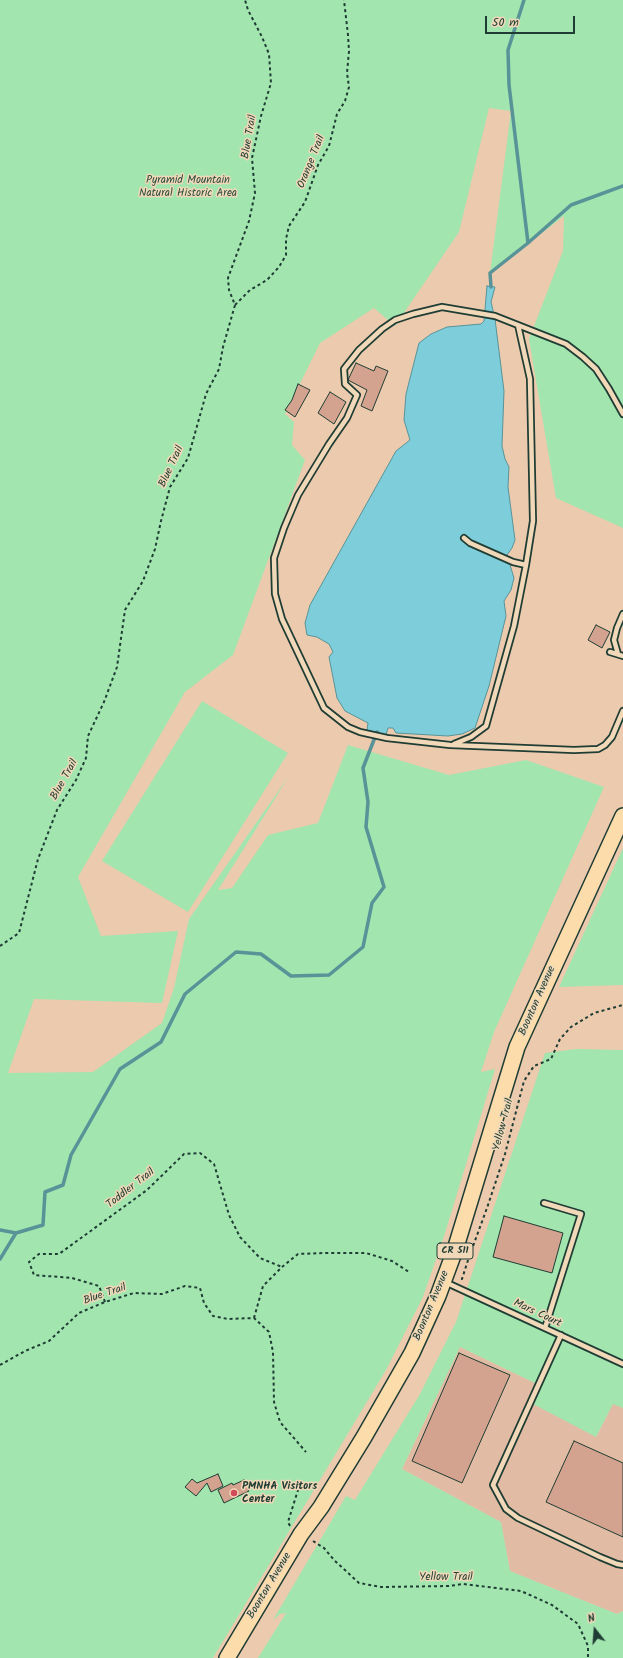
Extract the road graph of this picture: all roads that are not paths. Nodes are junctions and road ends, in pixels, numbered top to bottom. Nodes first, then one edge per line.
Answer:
1 (518, 325) junction
2 (623, 414) edge
3 (464, 538) dead end
4 (526, 564) junction
5 (623, 614) edge
6 (610, 652) dead end
7 (618, 654) junction
8 (623, 656) edge
9 (623, 712) edge
10 (450, 745) junction
11 (623, 816) edge
12 (544, 1203) dead end
13 (444, 1281) junction
14 (545, 1328) junction
15 (561, 1335) junction
16 (623, 1364) edge
17 (623, 1565) edge
18 (227, 1658) edge

1 - 2 lane
1 - 4 lane
1 - 10 lane
3 - 4 lane
4 - 10 lane
5 - 7 lane
6 - 7 lane
7 - 8 lane
9 - 10 lane
11 - 13 main road, Boonton Avenue / CR 511
12 - 14 lane
13 - 14 lane, Mars Court
13 - 18 main road, Boonton Avenue / CR 511
14 - 15 lane, Mars Court
15 - 16 lane, Mars Court
15 - 17 lane

